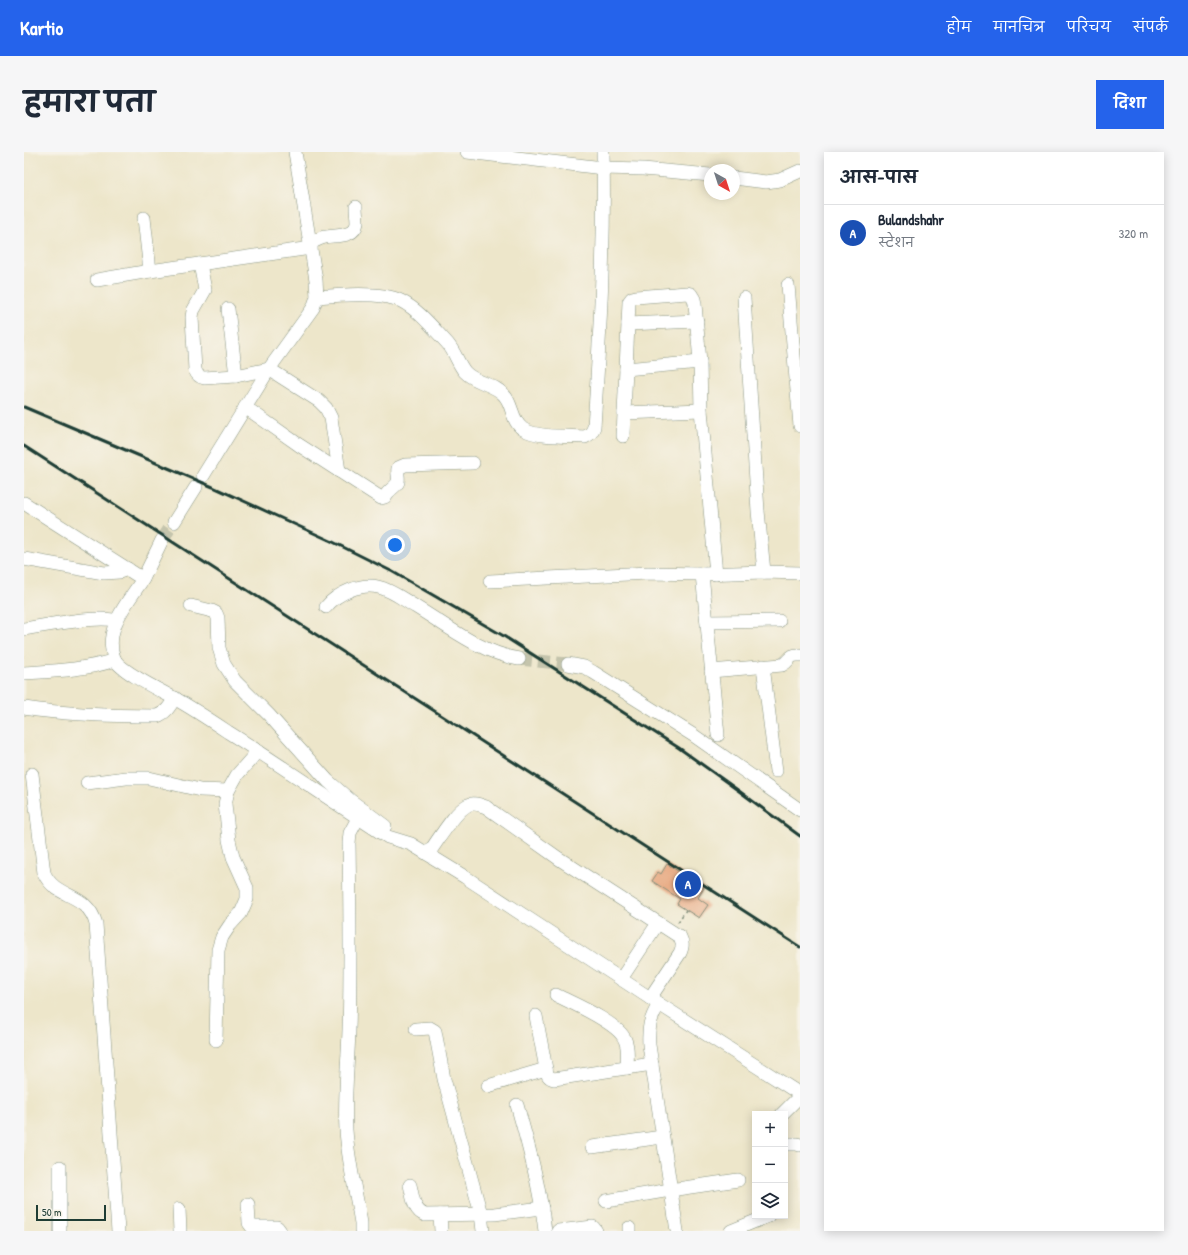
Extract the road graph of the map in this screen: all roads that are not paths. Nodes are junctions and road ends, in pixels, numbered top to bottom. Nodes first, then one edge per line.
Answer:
1 (295, 152) edge
2 (468, 152) edge
3 (603, 152) edge
4 (501, 154) edge
5 (548, 157) edge
6 (603, 168) junction
7 (800, 171) edge
8 (704, 174) edge
9 (740, 179) edge
10 (356, 207) dead end
11 (144, 218) dead end
12 (311, 246) junction
13 (200, 264) junction
14 (150, 271) junction
15 (97, 280) dead end
16 (788, 285) dead end
17 (317, 297) junction
18 (744, 298) dead end
19 (228, 309) dead end
20 (697, 321) junction
21 (628, 324) junction
22 (700, 362) junction
23 (270, 369) junction
24 (626, 369) junction
25 (236, 376) junction
26 (245, 406) junction
27 (701, 410) junction
28 (624, 413) junction
29 (800, 426) edge
30 (623, 436) dead end
31 (473, 463) dead end
32 (339, 471) junction
33 (24, 503) edge
34 (174, 522) tunnel mouth
35 (162, 540) tunnel mouth
36 (24, 559) edge
37 (764, 572) junction
38 (800, 573) edge
39 (135, 574) junction
40 (702, 574) junction
41 (716, 574) junction
42 (490, 581) dead end
43 (191, 606) dead end
44 (326, 606) dead end
45 (779, 620) dead end
46 (116, 621) junction
47 (706, 622) junction
48 (24, 629) edge
49 (800, 655) edge
50 (519, 659) tunnel mouth
51 (115, 660) junction
52 (568, 664) tunnel mouth
53 (763, 666) junction
54 (711, 671) junction
55 (24, 673) edge
56 (175, 698) junction
57 (24, 708) edge
58 (718, 734) dead end
59 (258, 751) junction
60 (776, 771) dead end
61 (32, 774) dead end
62 (86, 783) dead end
63 (228, 791) junction
64 (800, 810) edge
65 (358, 818) junction
66 (404, 841) junction
67 (428, 854) junction
68 (658, 923) junction
69 (621, 979) junction
70 (556, 995) dead end
71 (655, 1001) junction
72 (536, 1016) dead end
73 (416, 1029) dead end
74 (216, 1040) dead end
75 (652, 1064) junction
76 (627, 1068) junction
77 (546, 1069) junction
78 (488, 1086) dead end
79 (800, 1095) edge
80 (517, 1105) dead end
81 (785, 1111) edge
82 (662, 1137) junction
83 (788, 1144) edge
84 (800, 1145) edge
85 (592, 1147) dead end
86 (60, 1168) dead end
87 (738, 1180) dead end
88 (410, 1185) dead end
89 (670, 1190) junction
90 (606, 1201) dead end
91 (248, 1204) dead end
92 (542, 1208) junction
93 (179, 1209) dead end
94 (481, 1214) junction
95 (440, 1215) junction
96 (761, 1219) edge
97 (60, 1231) edge
98 (118, 1231) edge
99 (180, 1231) edge
100 (280, 1231) edge
101 (361, 1231) edge
102 (441, 1231) edge
103 (483, 1231) edge
104 (545, 1231) edge
105 (558, 1231) edge
106 (596, 1231) edge
107 (677, 1231) edge
108 (731, 1231) edge

1 - 12 street
2 - 4 street
3 - 6 street
4 - 5 street
5 - 6 street
6 - 8 street
6 - 17 street
7 - 9 street
10 - 12 street
11 - 14 street
12 - 13 street
12 - 17 street
13 - 14 street
13 - 25 street
14 - 15 street
16 - 29 street
17 - 23 street
18 - 37 street
19 - 25 street
20 - 21 street
20 - 21 street
20 - 22 street
21 - 24 street
22 - 24 street
22 - 27 street
23 - 25 street
23 - 26 street
23 - 32 street
24 - 28 street
26 - 32 street
26 - 34 street
27 - 28 street
27 - 41 street
28 - 30 street
31 - 32 street
33 - 39 street
35 - 39 street
36 - 39 street
37 - 38 street
37 - 41 street
39 - 46 street
40 - 41 street
40 - 42 street
40 - 47 street
43 - 66 street
44 - 50 street
45 - 47 street
46 - 48 street
46 - 51 street
47 - 54 street
49 - 53 street
51 - 55 street
51 - 56 street
52 - 64 street
53 - 54 street
53 - 60 street
54 - 58 street
56 - 57 street
56 - 59 street
59 - 63 street
59 - 65 street
61 - 98 street
62 - 63 street
63 - 74 street
65 - 66 street
65 - 101 street
66 - 67 street
67 - 68 street
67 - 69 street
68 - 69 street
68 - 71 street
69 - 71 street
70 - 76 street
71 - 75 street
71 - 79 street
72 - 77 street
73 - 94 street
75 - 76 street
75 - 82 street
76 - 77 street
77 - 78 street
79 - 81 street
80 - 92 street
82 - 85 street
82 - 89 street
83 - 84 street
86 - 97 street
87 - 89 street
88 - 95 street
89 - 90 street
89 - 107 street
91 - 100 street
92 - 94 street
92 - 104 street
93 - 99 street
94 - 95 street
94 - 103 street
95 - 102 street
96 - 108 street
105 - 106 street

